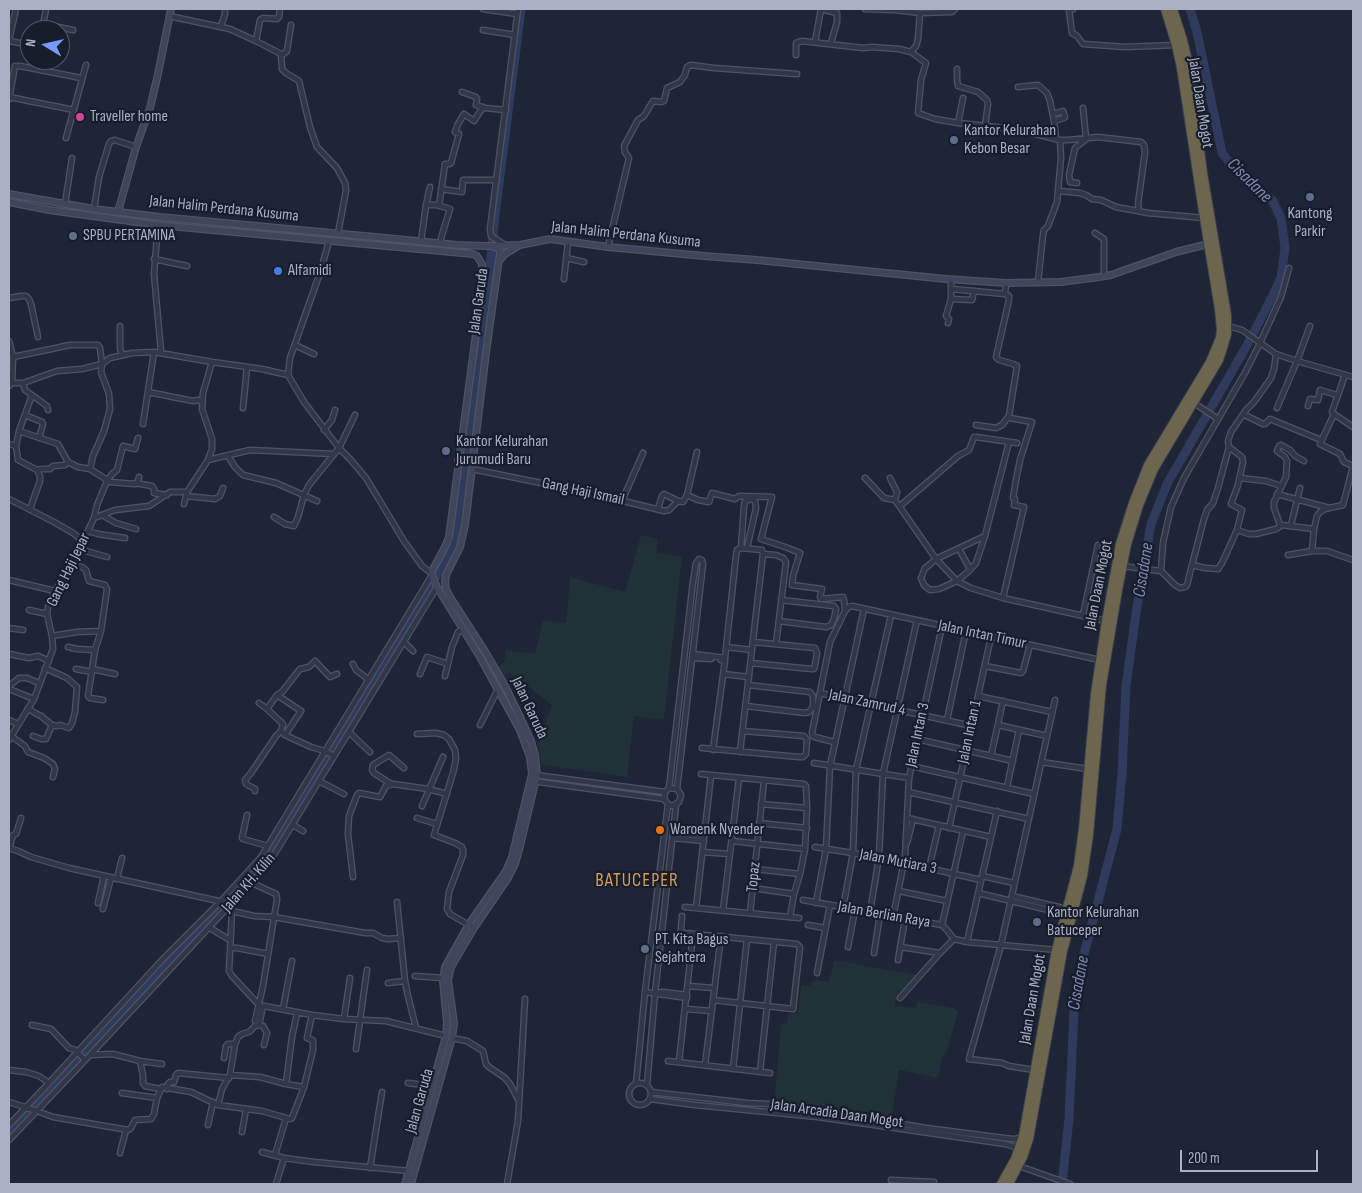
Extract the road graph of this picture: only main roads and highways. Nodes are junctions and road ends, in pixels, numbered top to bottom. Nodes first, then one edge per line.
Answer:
1 (171, 9) edge
2 (1165, 9) edge
3 (1173, 9) edge
4 (1185, 64) junction
5 (9, 194) edge
6 (9, 202) edge
7 (118, 212) junction
8 (237, 224) junction
9 (275, 228) junction
10 (236, 233) junction
11 (274, 237) junction
12 (1208, 244) junction
13 (492, 245) junction
14 (520, 245) junction
15 (477, 256) joint
16 (499, 260) junction
17 (459, 460) junction
18 (471, 464) junction
19 (1151, 467) junction
20 (534, 778) junction
21 (471, 926) junction
22 (1059, 950) junction
23 (449, 1037) junction
24 (431, 1100) junction
25 (426, 1119) junction
26 (405, 1184) edge
27 (411, 1184) edge
28 (1001, 1184) edge
29 (1009, 1184) edge

1 - 7 main road
2 - 4 highway, Jalan Daan Mogot
3 - 4 highway, Jalan Daan Mogot
4 - 12 highway, Jalan Daan Mogot
4 - 19 highway, Jalan Daan Mogot
5 - 7 main road, Jalan Halim Perdana Kusuma
6 - 10 main road, Jalan Halim Perdana Kusuma
7 - 8 main road, Jalan Halim Perdana Kusuma
8 - 9 main road, Jalan Halim Perdana Kusuma
8 - 10 main road
9 - 11 main road
9 - 13 main road, Jalan Halim Perdana Kusuma
10 - 11 main road, Jalan Halim Perdana Kusuma
11 - 15 main road, Jalan Halim Perdana Kusuma
12 - 14 main road, Jalan Halim Perdana Kusuma
12 - 19 highway, Jalan Daan Mogot
13 - 14 main road, Jalan Halim Perdana Kusuma
13 - 16 main road, Jalan Garuda
14 - 16 main road
15 - 17 main road, Jalan Garuda
16 - 18 main road, Jalan Garuda
17 - 18 main road
17 - 20 main road, Jalan Garuda
18 - 20 main road, Jalan Garuda
19 - 22 highway, Jalan Daan Mogot
19 - 22 highway, Jalan Daan Mogot
20 - 21 main road, Jalan Garuda
21 - 23 main road, Jalan Garuda
21 - 23 main road, Jalan Garuda
22 - 28 highway, Jalan Daan Mogot
22 - 29 highway, Jalan Daan Mogot
23 - 24 main road, Jalan Garuda
23 - 24 main road, Jalan Garuda
24 - 25 main road, Jalan Garuda
25 - 26 main road, Jalan Garuda
25 - 27 main road, Jalan Garuda

